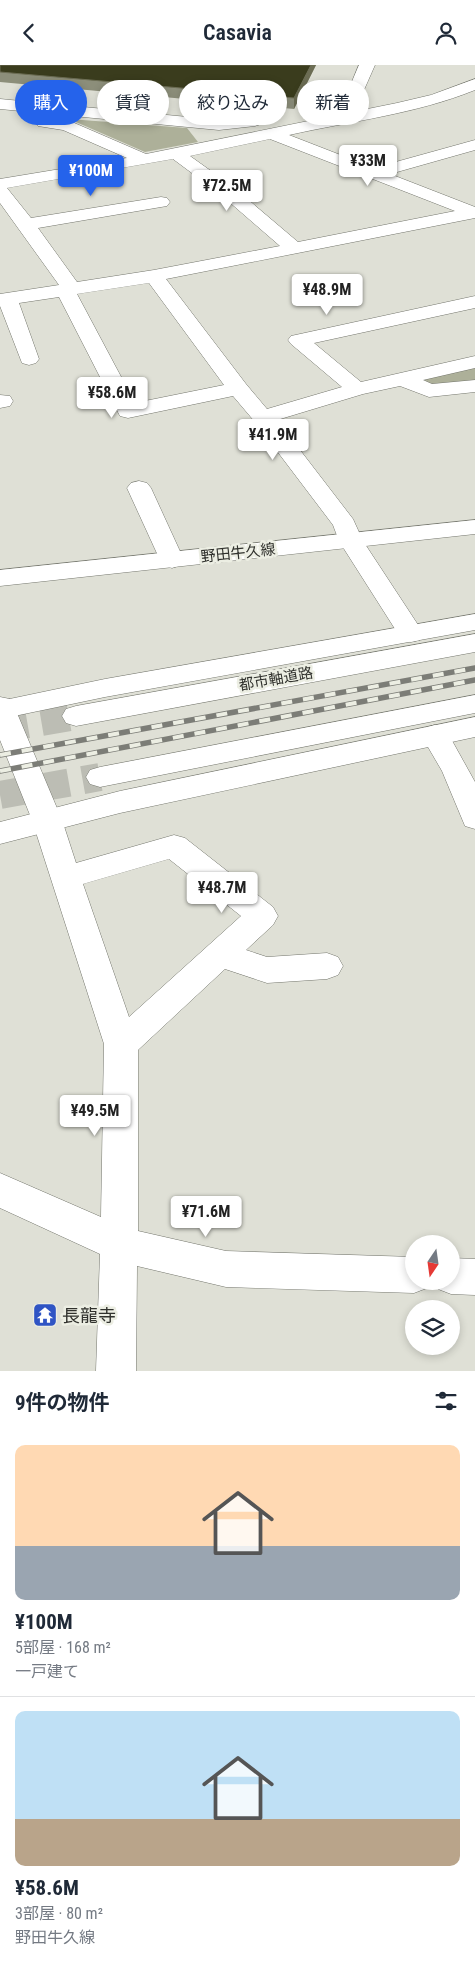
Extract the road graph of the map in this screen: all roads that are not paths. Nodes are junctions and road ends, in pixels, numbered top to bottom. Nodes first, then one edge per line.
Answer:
1 (367, 65) edge
2 (475, 84) edge
3 (0, 105) edge
4 (296, 111) edge
5 (0, 119) edge
6 (270, 126) junction
7 (475, 145) edge
8 (175, 153) junction
9 (143, 159) junction
10 (375, 173) junction
11 (0, 184) edge
12 (0, 191) edge
13 (475, 193) edge
14 (162, 201) dead end
15 (446, 201) junction
16 (475, 213) edge
17 (26, 224) junction
18 (296, 249) junction
19 (154, 276) junction
20 (69, 290) junction
21 (4, 300) edge
22 (475, 302) edge
23 (28, 359) dead end
24 (475, 362) edge
25 (402, 379) junction
26 (475, 387) edge
27 (238, 389) junction
28 (357, 389) junction
29 (263, 417) junction
30 (139, 488) dead end
31 (475, 527) edge
32 (351, 541) junction
33 (172, 560) junction
34 (0, 578) edge
35 (475, 622) edge
36 (411, 634) junction
37 (475, 643) edge
38 (475, 704) edge
39 (0, 708) edge
40 (76, 716) tunnel mouth
41 (475, 727) edge
42 (435, 735) junction
43 (100, 777) tunnel mouth
44 (475, 818) edge
45 (48, 821) junction
46 (0, 833) edge
47 (67, 877) junction
48 (220, 954) junction
49 (327, 966) dead end
50 (121, 1044) junction
51 (0, 1190) edge
52 (119, 1244) junction
53 (405, 1275) edge
54 (460, 1276) edge
55 (475, 1277) edge
56 (116, 1371) edge

1 - 4 street
2 - 6 street
3 - 6 street
5 - 9 street
6 - 8 street
6 - 10 street
7 - 10 street
8 - 9 street
8 - 18 street
9 - 11 street
10 - 15 street
12 - 17 street
13 - 15 street
14 - 17 street
15 - 16 street
16 - 18 street
17 - 20 street
18 - 19 street
19 - 20 street
19 - 27 street
20 - 21 street
20 - 27 street
21 - 23 street
22 - 28 street
24 - 25 street
25 - 26 street
25 - 28 street
27 - 29 street
28 - 29 street
29 - 32 street
30 - 33 street
31 - 32 street, 野田牛久線
32 - 33 street, 野田牛久線
32 - 36 street
33 - 34 street, 野田牛久線
35 - 36 street
36 - 39 street
37 - 40 street, 都市軸道路
38 - 43 street
39 - 45 street
41 - 42 street
42 - 44 street
42 - 45 street
45 - 46 street
45 - 47 street
47 - 48 street
47 - 50 street
48 - 49 street
48 - 50 street
50 - 52 street
51 - 52 street
52 - 53 street
52 - 56 street
54 - 55 street

